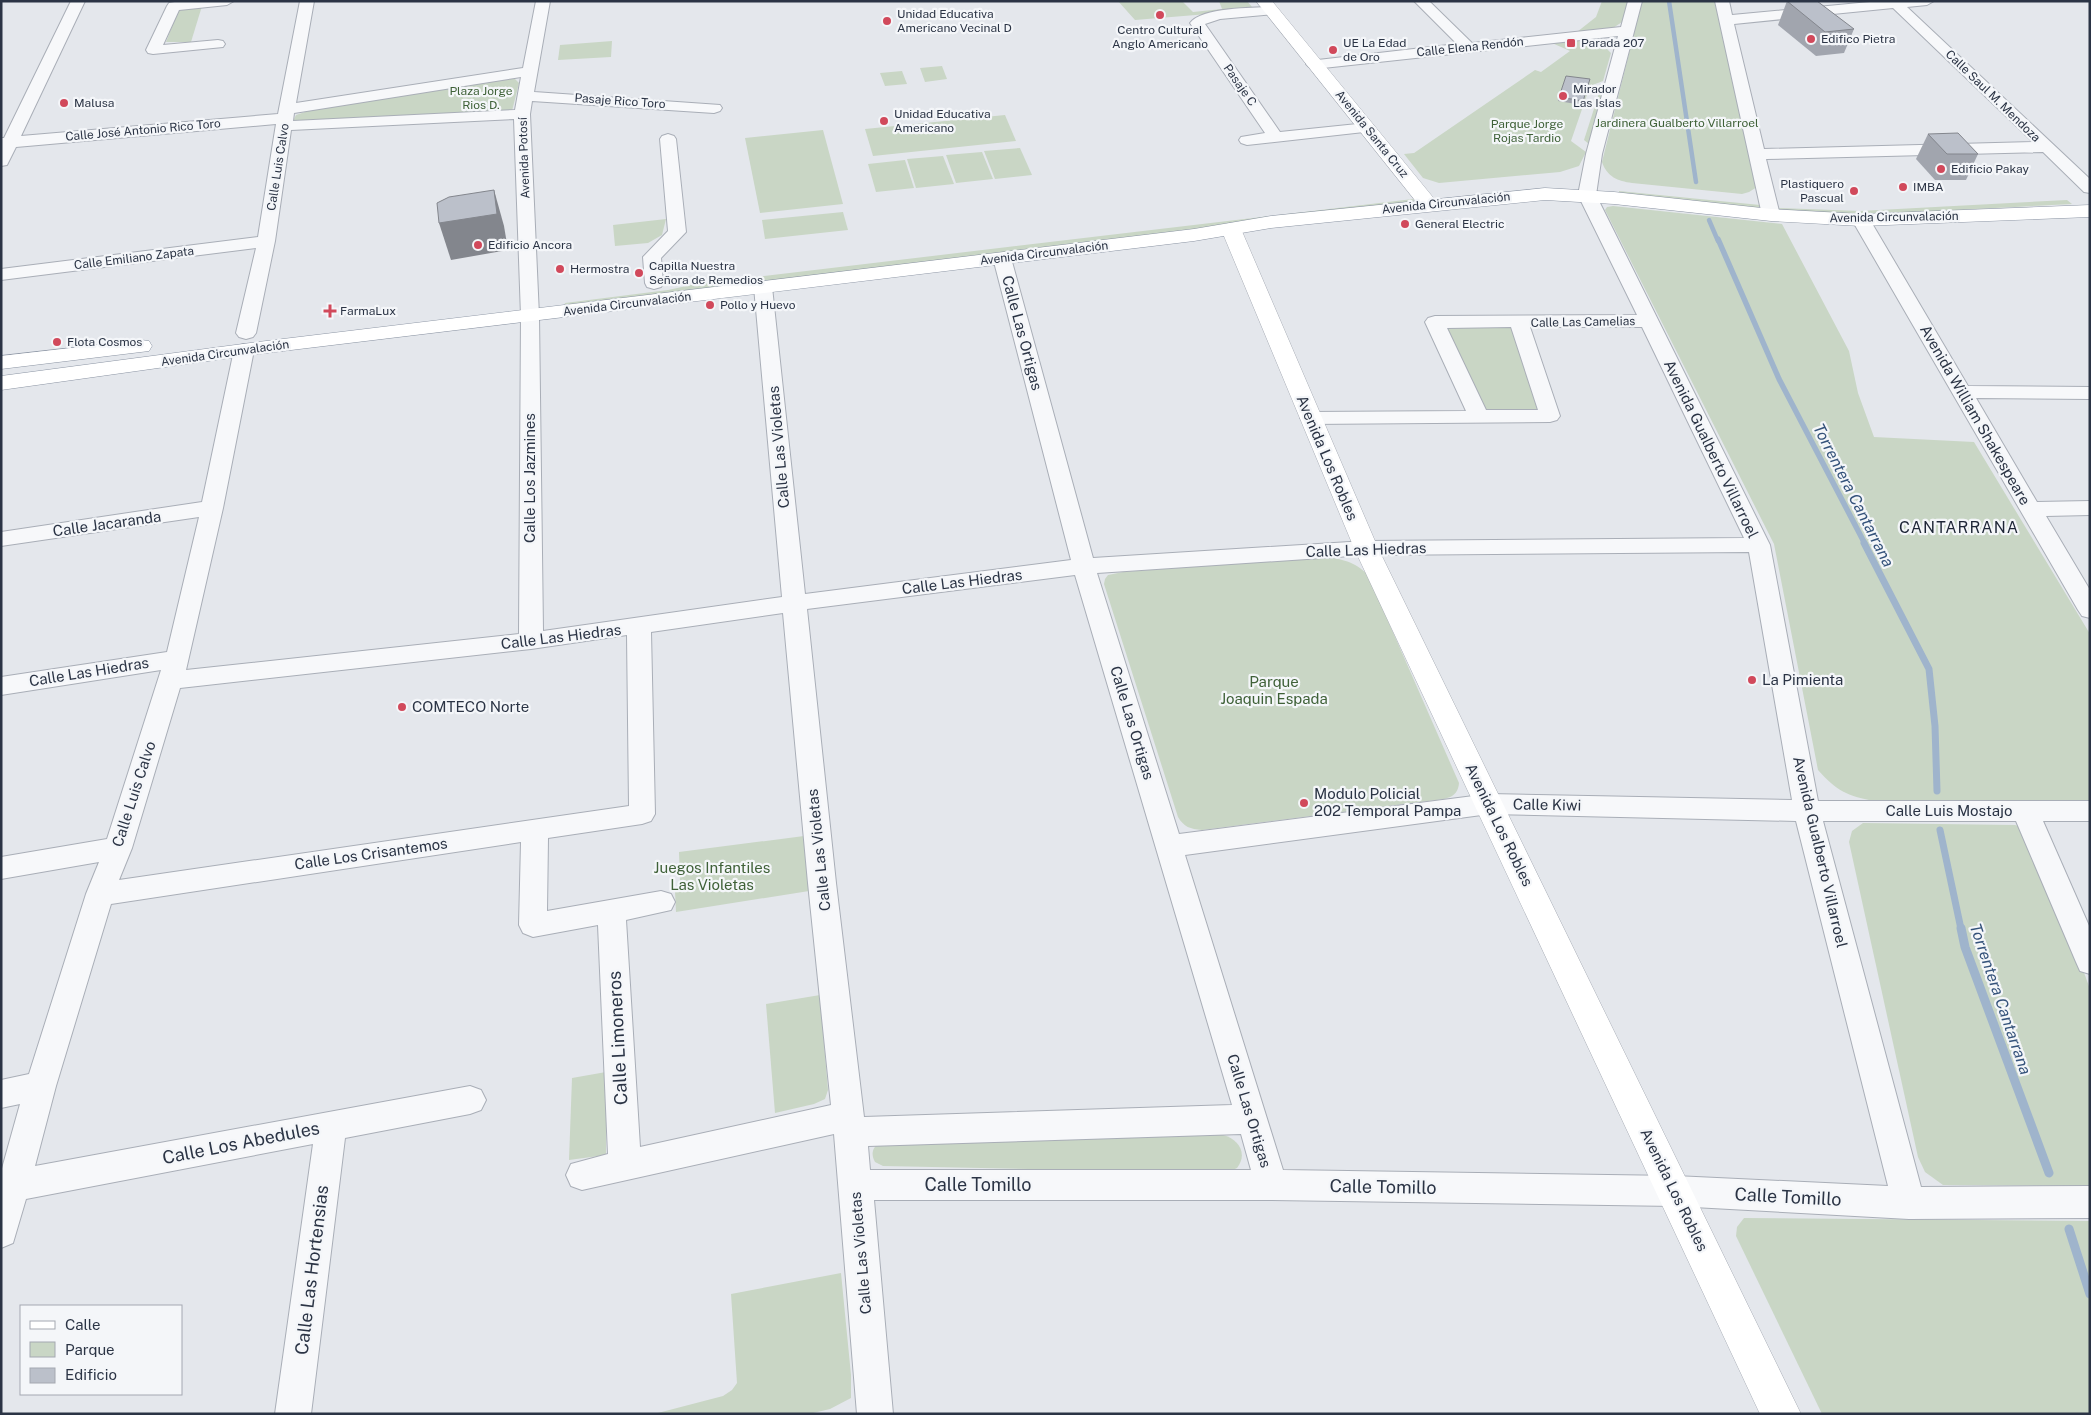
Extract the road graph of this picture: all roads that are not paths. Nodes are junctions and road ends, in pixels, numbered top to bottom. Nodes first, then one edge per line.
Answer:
1 (78, 1) edge
2 (227, 1) edge
3 (307, 1) edge
4 (544, 1) edge
5 (1421, 1) edge
6 (1636, 1) edge
7 (1722, 1) edge
8 (1918, 2) edge
9 (1896, 4) junction
10 (1267, 6) edge
11 (1726, 20) junction
12 (1626, 31) junction
13 (218, 44) dead end
14 (1468, 47) junction
15 (1314, 64) junction
16 (531, 71) junction
17 (526, 96) junction
18 (714, 108) dead end
19 (522, 114) junction
20 (286, 118) junction
21 (1367, 128) junction
22 (1276, 137) junction
23 (668, 139) dead end
24 (1247, 140) dead end
25 (6, 143) edge
26 (2047, 147) junction
27 (1757, 154) junction
28 (1, 161) edge
29 (2090, 188) edge
30 (1588, 190) junction
31 (2090, 194) edge
32 (1423, 198) junction
33 (1769, 208) junction
34 (2090, 211) edge
35 (1861, 220) junction
36 (1232, 229) junction
37 (266, 241) junction
38 (1002, 258) junction
39 (1, 275) edge
40 (654, 283) junction
41 (763, 287) junction
42 (530, 307) junction
43 (1648, 321) junction
44 (1519, 323) junction
45 (245, 341) junction
46 (1, 363) edge
47 (1, 383) edge
48 (1963, 392) junction
49 (2090, 393) edge
50 (1479, 417) junction
51 (1310, 418) junction
52 (212, 508) junction
53 (2090, 508) edge
54 (2029, 509) junction
55 (1, 539) edge
56 (1759, 545) junction
57 (1366, 548) junction
58 (1084, 566) junction
59 (794, 603) junction
60 (2090, 610) edge
61 (640, 627) junction
62 (530, 641) junction
63 (174, 669) junction
64 (1, 686) edge
65 (1489, 804) junction
66 (1807, 811) junction
67 (2025, 811) junction
68 (2090, 811) edge
69 (535, 830) junction
70 (1169, 846) junction
71 (118, 848) junction
72 (1, 868) edge
73 (100, 894) junction
74 (661, 902) dead end
75 (611, 911) junction
76 (2090, 962) edge
77 (41, 1086) junction
78 (1, 1094) edge
79 (470, 1100) dead end
80 (1252, 1119) junction
81 (850, 1124) junction
82 (331, 1126) junction
83 (625, 1166) junction
84 (582, 1176) dead end
85 (12, 1186) junction
86 (856, 1186) junction
87 (1272, 1186) junction
88 (1675, 1191) junction
89 (2090, 1202) edge
90 (1909, 1204) junction
91 (1, 1232) edge
92 (294, 1414) edge
93 (875, 1414) edge
94 (1781, 1414) edge

1 - 25 street
2 - 13 street
3 - 20 street, Calle Luis Calvo
4 - 16 street, Avenida Potosí
5 - 14 street
6 - 12 street
7 - 11 street
8 - 9 street
9 - 11 street
9 - 26 street, Calle Saul M. Mendoza
10 - 15 main road, Avenida Santa Cruz
10 - 22 street, Pasaje C
11 - 27 street
12 - 14 street, Calle Elena Rendón
12 - 30 street
14 - 15 street, Calle Elena Rendón
15 - 21 main road, Avenida Santa Cruz
16 - 17 street, Avenida Potosí
16 - 20 street, Calle José Antonio Rico Toro
17 - 18 street, Pasaje Rico Toro
17 - 19 street, Avenida Potosí
19 - 20 street
19 - 42 street, Avenida Potosí
20 - 25 street, Calle José Antonio Rico Toro
20 - 37 street, Calle Luis Calvo
21 - 22 street
21 - 32 main road, Avenida Santa Cruz
22 - 24 street
23 - 40 street
25 - 28 street
26 - 27 street
26 - 29 street, Calle Saul M. Mendoza
27 - 33 street
30 - 32 main road, Avenida Circunvalación
30 - 33 main road, Avenida Circunvalación
30 - 43 street, Avenida Gualberto Villarroel
31 - 33 main road, Avenida Circunvalación
32 - 36 main road, Avenida Circunvalación
32 - 40 main road, Avenida Circunvalación
33 - 35 main road, Avenida Circunvalación
34 - 35 main road, Avenida Circunvalación
35 - 48 street, Avenida William Shakespeare
36 - 38 main road, Avenida Circunvalación
36 - 51 main road, Avenida Los Robles
37 - 39 street, Calle Emiliano Zapata
37 - 45 street, Calle Luis Calvo
38 - 41 main road, Avenida Circunvalación
38 - 58 street, Calle Las Ortigas
40 - 42 main road, Avenida Circunvalación
41 - 42 main road, Avenida Circunvalación
41 - 59 street, Calle Las Violetas
42 - 45 main road, Avenida Circunvalación
42 - 62 street, Calle Los Jazmines
43 - 44 street, Calle Las Camelias
43 - 56 street, Avenida Gualberto Villarroel
44 - 50 street, Calle Las Camelias
44 - 50 street, Calle Las Camelias
45 - 46 main road, Avenida Circunvalación
45 - 47 main road, Avenida Circunvalación
45 - 52 street, Calle Luis Calvo
48 - 49 street
48 - 54 street, Avenida William Shakespeare
50 - 51 street, Calle Las Camelias
51 - 57 main road, Avenida Los Robles
52 - 55 street, Calle Jacaranda
52 - 63 street, Calle Luis Calvo
53 - 54 street
54 - 60 street, Avenida William Shakespeare
56 - 57 street, Calle Las Hiedras
56 - 66 street, Avenida Gualberto Villarroel
57 - 58 street, Calle Las Hiedras
57 - 65 main road, Avenida Los Robles
58 - 59 street, Calle Las Hiedras
58 - 70 street, Calle Las Ortigas
59 - 61 street, Calle Las Hiedras
59 - 81 street, Calle Las Violetas
61 - 62 street, Calle Las Hiedras
61 - 69 street, Calle Los Crisantemos
62 - 63 street, Calle Las Hiedras
63 - 64 street, Calle Las Hiedras
63 - 71 street, Calle Luis Calvo
65 - 66 street, Calle Kiwi
65 - 70 street, Calle Kiwi
65 - 88 main road, Avenida Los Robles
66 - 67 street, Calle Luis Mostajo
66 - 90 street, Avenida Gualberto Villarroel
67 - 68 street, Calle Luis Mostajo
67 - 76 street
69 - 73 street, Calle Los Crisantemos
69 - 75 street
70 - 80 street, Calle Las Ortigas
71 - 72 street
71 - 73 street, Calle Luis Calvo
73 - 77 street, Calle Luis Calvo
74 - 75 street
75 - 83 street, Calle Limoneros
77 - 78 street
77 - 85 street, Calle Luis Calvo
79 - 82 street, Calle Los Abedules
80 - 81 street
80 - 87 street, Calle Las Ortigas
81 - 83 street
81 - 86 street, Calle Las Violetas
82 - 85 street, Calle Los Abedules
82 - 92 street, Calle Las Hortensias
83 - 84 street
85 - 91 street, Calle Luis Calvo
86 - 87 street, Calle Tomillo
86 - 93 street, Calle Las Violetas
87 - 88 street, Calle Tomillo
88 - 90 street, Calle Tomillo
88 - 94 main road, Avenida Los Robles
89 - 90 street, Calle Tomillo

